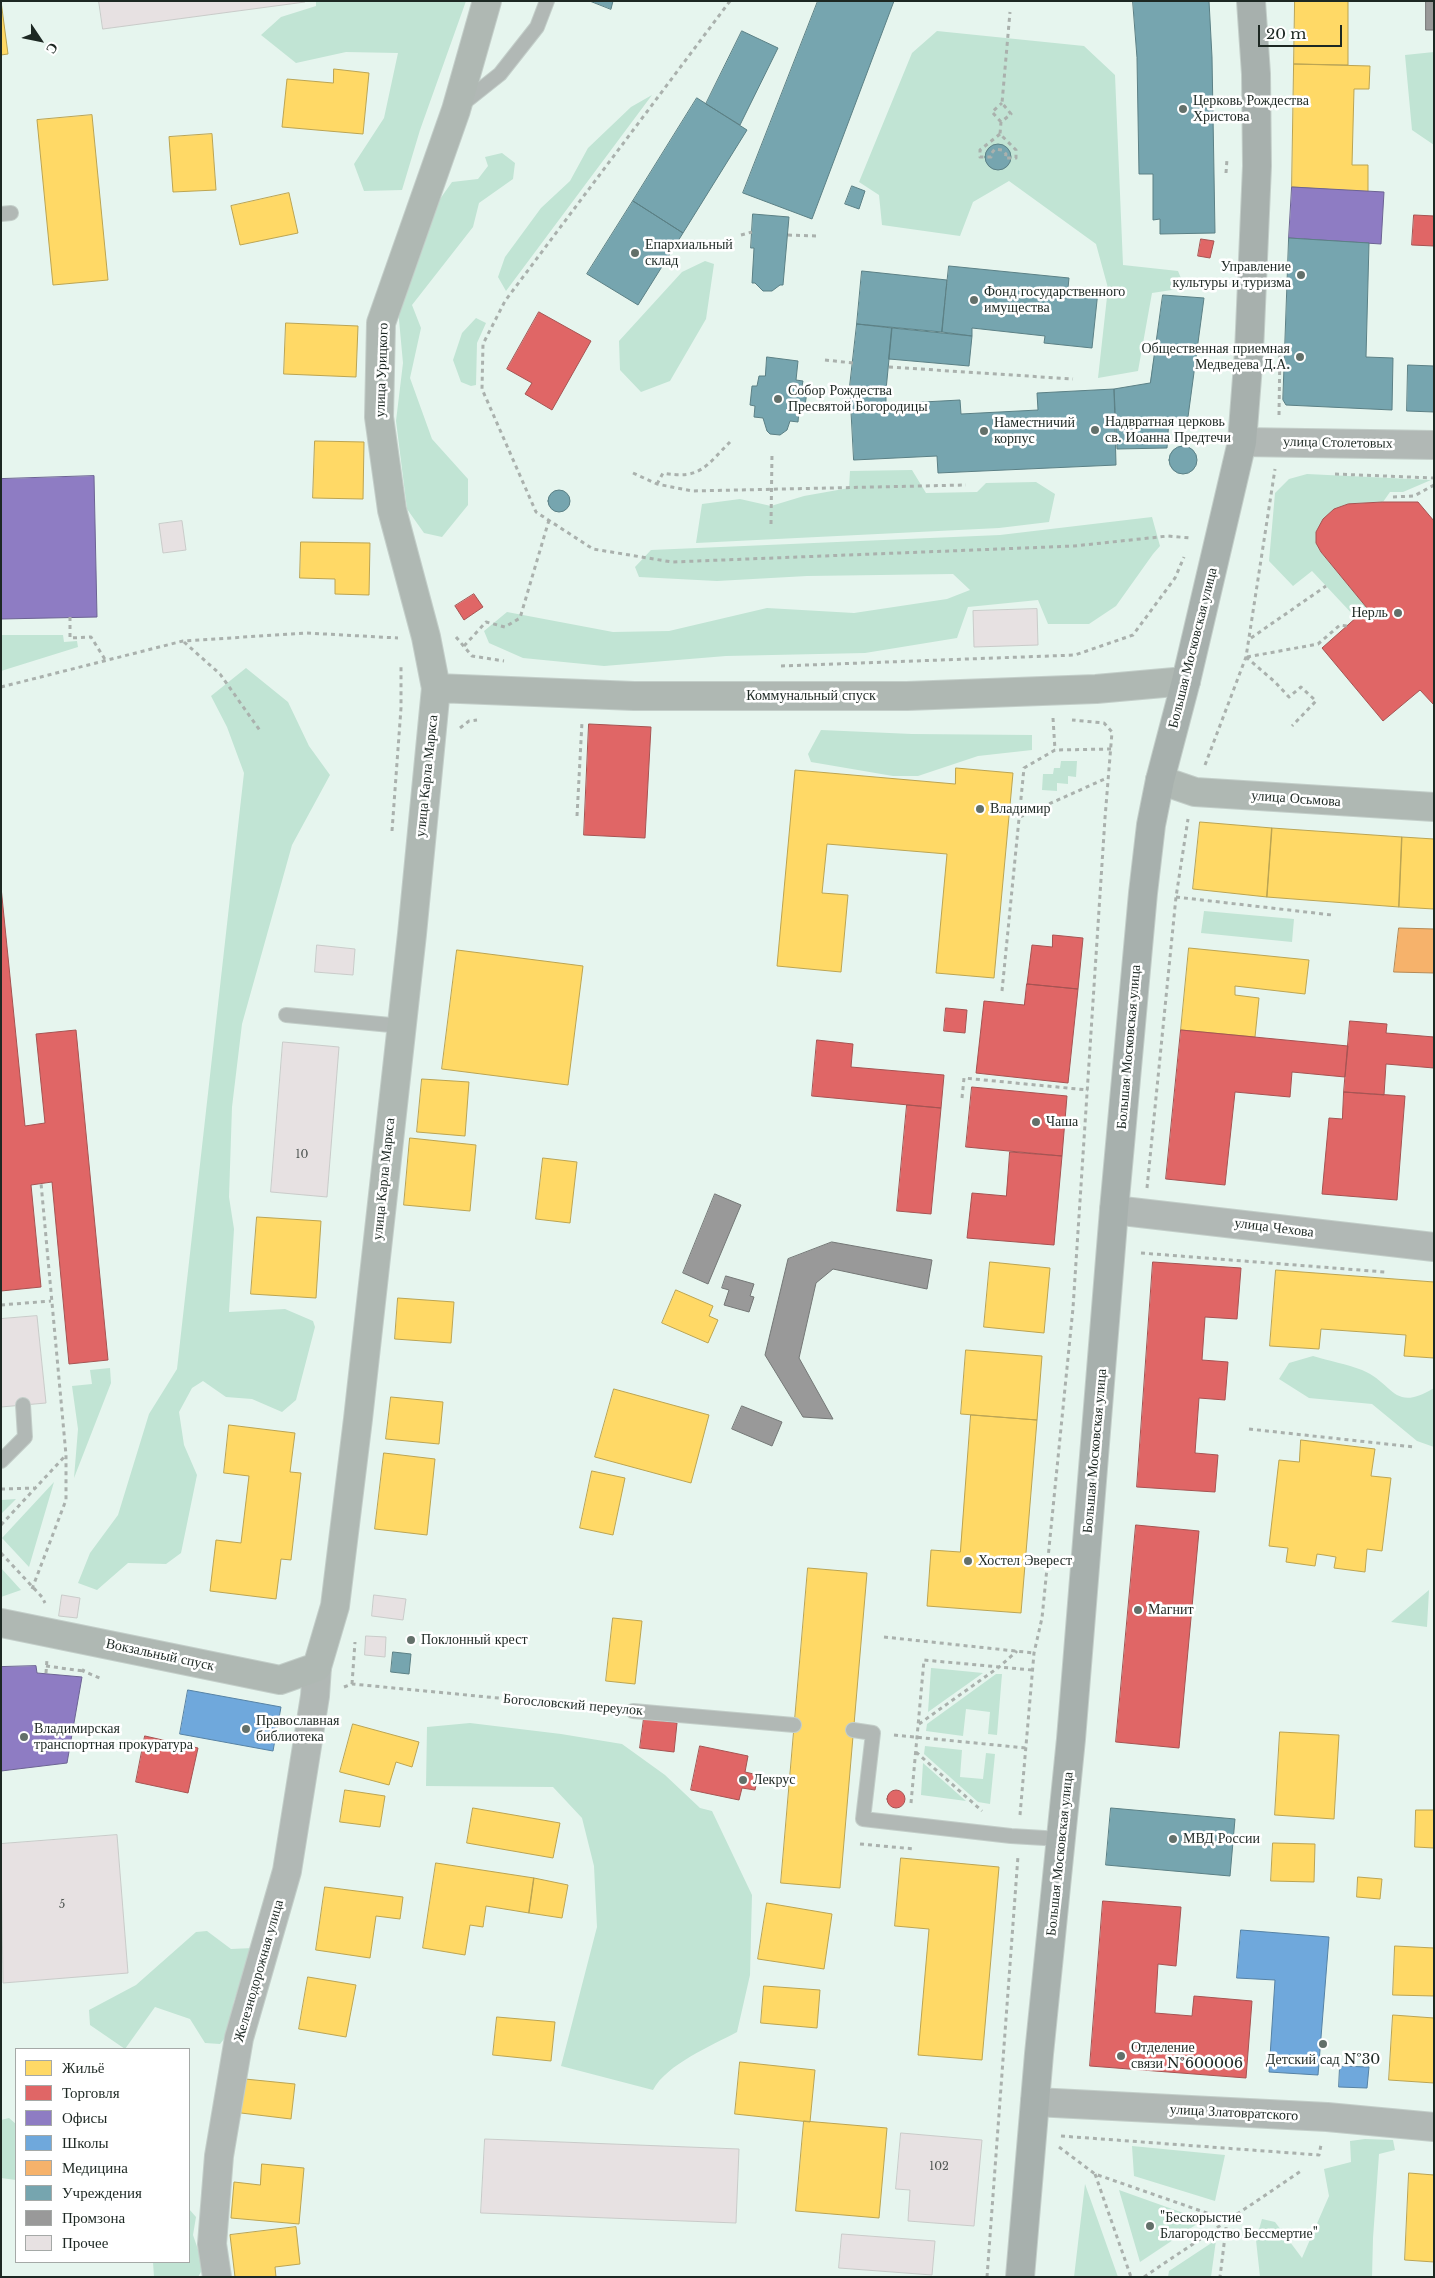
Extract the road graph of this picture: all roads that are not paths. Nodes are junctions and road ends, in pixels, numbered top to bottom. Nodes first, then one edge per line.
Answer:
1 (487, 1) edge
2 (547, 1) edge
3 (1251, 1) edge
4 (456, 110) junction
5 (1242, 442) junction
6 (1434, 445) edge
7 (1186, 681) junction
8 (436, 688) junction
9 (1160, 780) junction
10 (1434, 807) edge
11 (286, 1015) dead end
12 (401, 1026) junction
13 (1114, 1210) junction
14 (1434, 1247) edge
15 (24, 1405) dead end
16 (1, 1461) edge
17 (1, 1623) edge
18 (317, 1667) junction
19 (633, 1711) road end
20 (794, 1725) dead end
21 (853, 1730) dead end
22 (1061, 1839) junction
23 (1035, 2102) junction
24 (1434, 2127) edge
25 (217, 2277) edge
26 (1020, 2277) edge

1 - 4 main road, улица Урицкого
2 - 4 lane
3 - 5 main road, Большая Московская улица
4 - 8 main road, улица Урицкого
5 - 6 street, улица Столетовых
5 - 7 main road, Большая Московская улица
7 - 8 main road, Коммунальный спуск
7 - 9 main road, Большая Московская улица
8 - 12 main road, улица Карла Маркса
9 - 10 main road, улица Осьмова
9 - 13 main road, Большая Московская улица
11 - 12 lane
12 - 18 main road, улица Карла Маркса
13 - 14 street, улица Чехова
13 - 22 main road, Большая Московская улица
15 - 16 lane
17 - 18 main road, Вокзальный спуск
18 - 25 street, Железнодорожная улица
19 - 20 lane, Богословский переулок
21 - 22 lane
22 - 23 main road, Большая Московская улица
23 - 24 street, улица Златовратского
23 - 26 main road, Большая Московская улица

